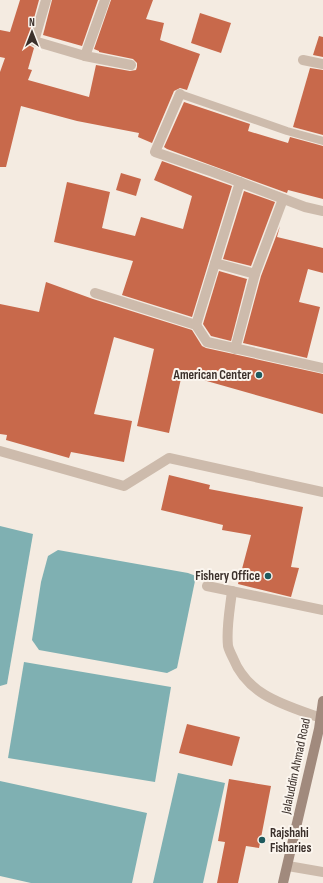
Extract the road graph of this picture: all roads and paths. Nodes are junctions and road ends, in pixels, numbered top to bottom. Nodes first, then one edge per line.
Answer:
1 (46, 0) edge
2 (105, 0) edge
3 (85, 56) junction
4 (303, 60) dead end
5 (323, 64) edge
6 (131, 65) dead end
7 (180, 94) joint
8 (323, 141) edge
9 (240, 182) junction
10 (283, 199) junction
11 (323, 211) edge
12 (215, 262) junction
13 (255, 274) junction
14 (95, 293) dead end
15 (196, 325) junction
16 (235, 349) junction
17 (323, 368) edge
18 (0, 451) edge
19 (323, 492) edge
20 (207, 586) dead end
21 (232, 591) junction
22 (323, 610) edge
23 (323, 701) edge
24 (320, 718) junction
25 (321, 729) edge
26 (288, 866) junction
27 (323, 872) edge
28 (284, 883) edge

1 - 3 street
2 - 3 street
3 - 6 street
4 - 5 street
7 - 8 lane
7 - 9 street
9 - 10 street
9 - 12 street
10 - 11 street
10 - 13 street
12 - 13 street
12 - 15 street
13 - 16 street
14 - 15 street
15 - 16 street
16 - 17 street
18 - 19 street
20 - 21 street
21 - 22 street
21 - 24 street
23 - 24 street, Jalaluddin Ahmad Road
24 - 25 street, Jalaluddin Ahmad Road
25 - 26 street, Jalaluddin Ahmad Road
26 - 27 street
26 - 28 street, Jalaluddin Ahmad Road

